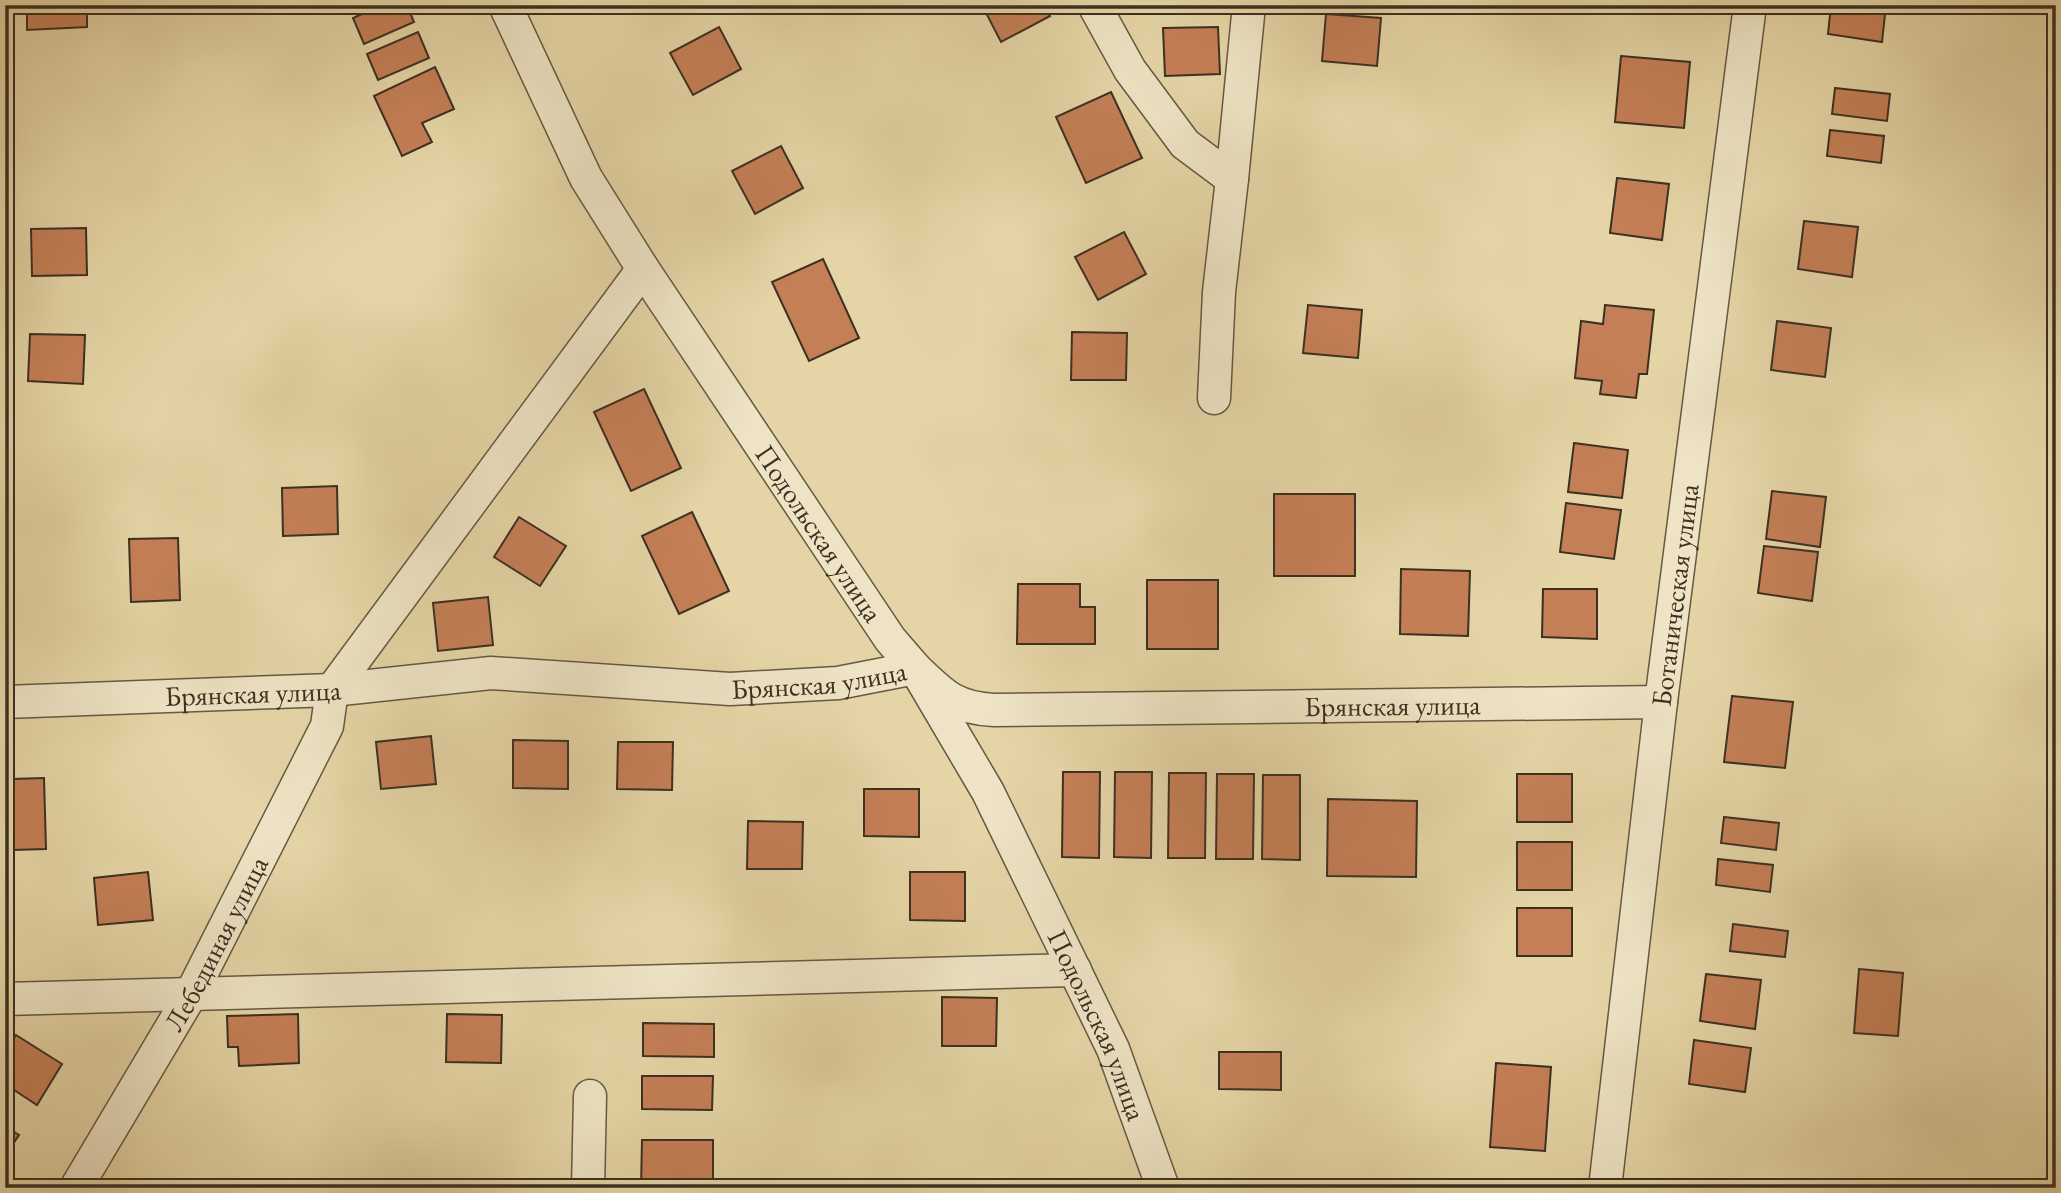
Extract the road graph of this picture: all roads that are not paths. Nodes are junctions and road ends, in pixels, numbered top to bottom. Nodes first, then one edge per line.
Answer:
1 (505, 5) edge
2 (1094, 5) edge
3 (1249, 5) edge
4 (1750, 5) edge
5 (1232, 178) junction
6 (643, 269) junction
7 (1214, 398) dead end
8 (915, 668) junction
9 (332, 690) junction
10 (5, 702) edge
11 (1661, 702) junction
12 (1074, 970) junction
13 (190, 996) junction
14 (5, 999) edge
15 (590, 1096) dead end
16 (76, 1188) edge
17 (588, 1188) edge
18 (1163, 1188) edge
19 (1605, 1188) edge

1 - 6 street, Подольская улица
2 - 5 street
3 - 5 street
4 - 11 street, Ботаническая улица
5 - 7 street
6 - 8 street, Подольская улица
6 - 9 street
8 - 9 street, Брянская улица
8 - 11 street, Брянская улица
8 - 12 street, Подольская улица
9 - 10 street, Брянская улица
9 - 13 street, Лебединая улица
11 - 19 street, Ботаническая улица
12 - 13 street
12 - 18 street, Подольская улица
13 - 14 street
13 - 16 street, Лебединая улица
15 - 17 street

